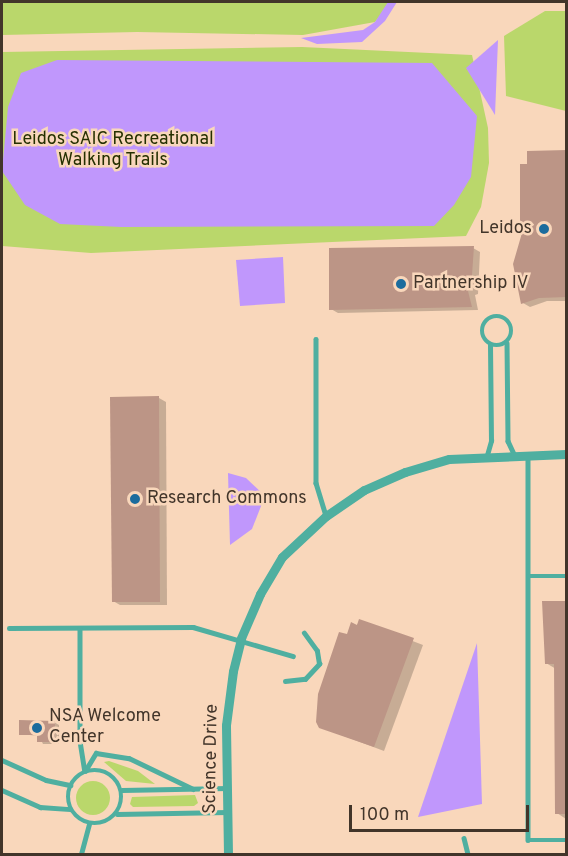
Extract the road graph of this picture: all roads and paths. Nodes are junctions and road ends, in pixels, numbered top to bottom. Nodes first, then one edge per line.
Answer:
1 (316, 339) dead end
2 (507, 343) junction
3 (490, 345) junction
4 (514, 454) junction
5 (528, 454) junction
6 (567, 454) edge
7 (487, 455) junction
8 (326, 516) junction
9 (528, 576) junction
10 (567, 576) edge
11 (9, 628) dead end
12 (80, 629) junction
13 (304, 633) dead end
14 (241, 638) junction
15 (293, 656) dead end
16 (285, 681) dead end
17 (2, 760) edge
18 (85, 771) junction
19 (70, 785) junction
20 (228, 788) junction
21 (193, 789) junction
22 (2, 790) edge
23 (122, 790) junction
24 (70, 809) junction
25 (228, 812) junction
26 (117, 814) junction
27 (89, 824) junction
28 (464, 838) dead end
29 (567, 840) edge
30 (81, 855) edge
31 (228, 855) edge
32 (468, 855) edge

1 - 8 lane
2 - 3 lane
2 - 3 lane
2 - 4 lane
3 - 7 lane
4 - 5 street, Science Drive
4 - 7 street, Science Drive
5 - 6 street, Science Drive
5 - 9 lane
7 - 8 street, Science Drive
8 - 14 street, Science Drive
9 - 10 lane
9 - 29 lane
11 - 12 lane
12 - 14 lane
12 - 18 lane
13 - 16 lane
14 - 15 lane
14 - 20 street, Science Drive
17 - 19 lane
18 - 19 lane
18 - 21 lane
18 - 23 lane
19 - 24 lane
20 - 21 lane
20 - 25 street, Science Drive
21 - 23 lane
22 - 24 lane
23 - 26 lane
24 - 27 lane
25 - 26 lane
25 - 31 street, Science Drive
26 - 27 lane
27 - 30 lane
28 - 32 lane

